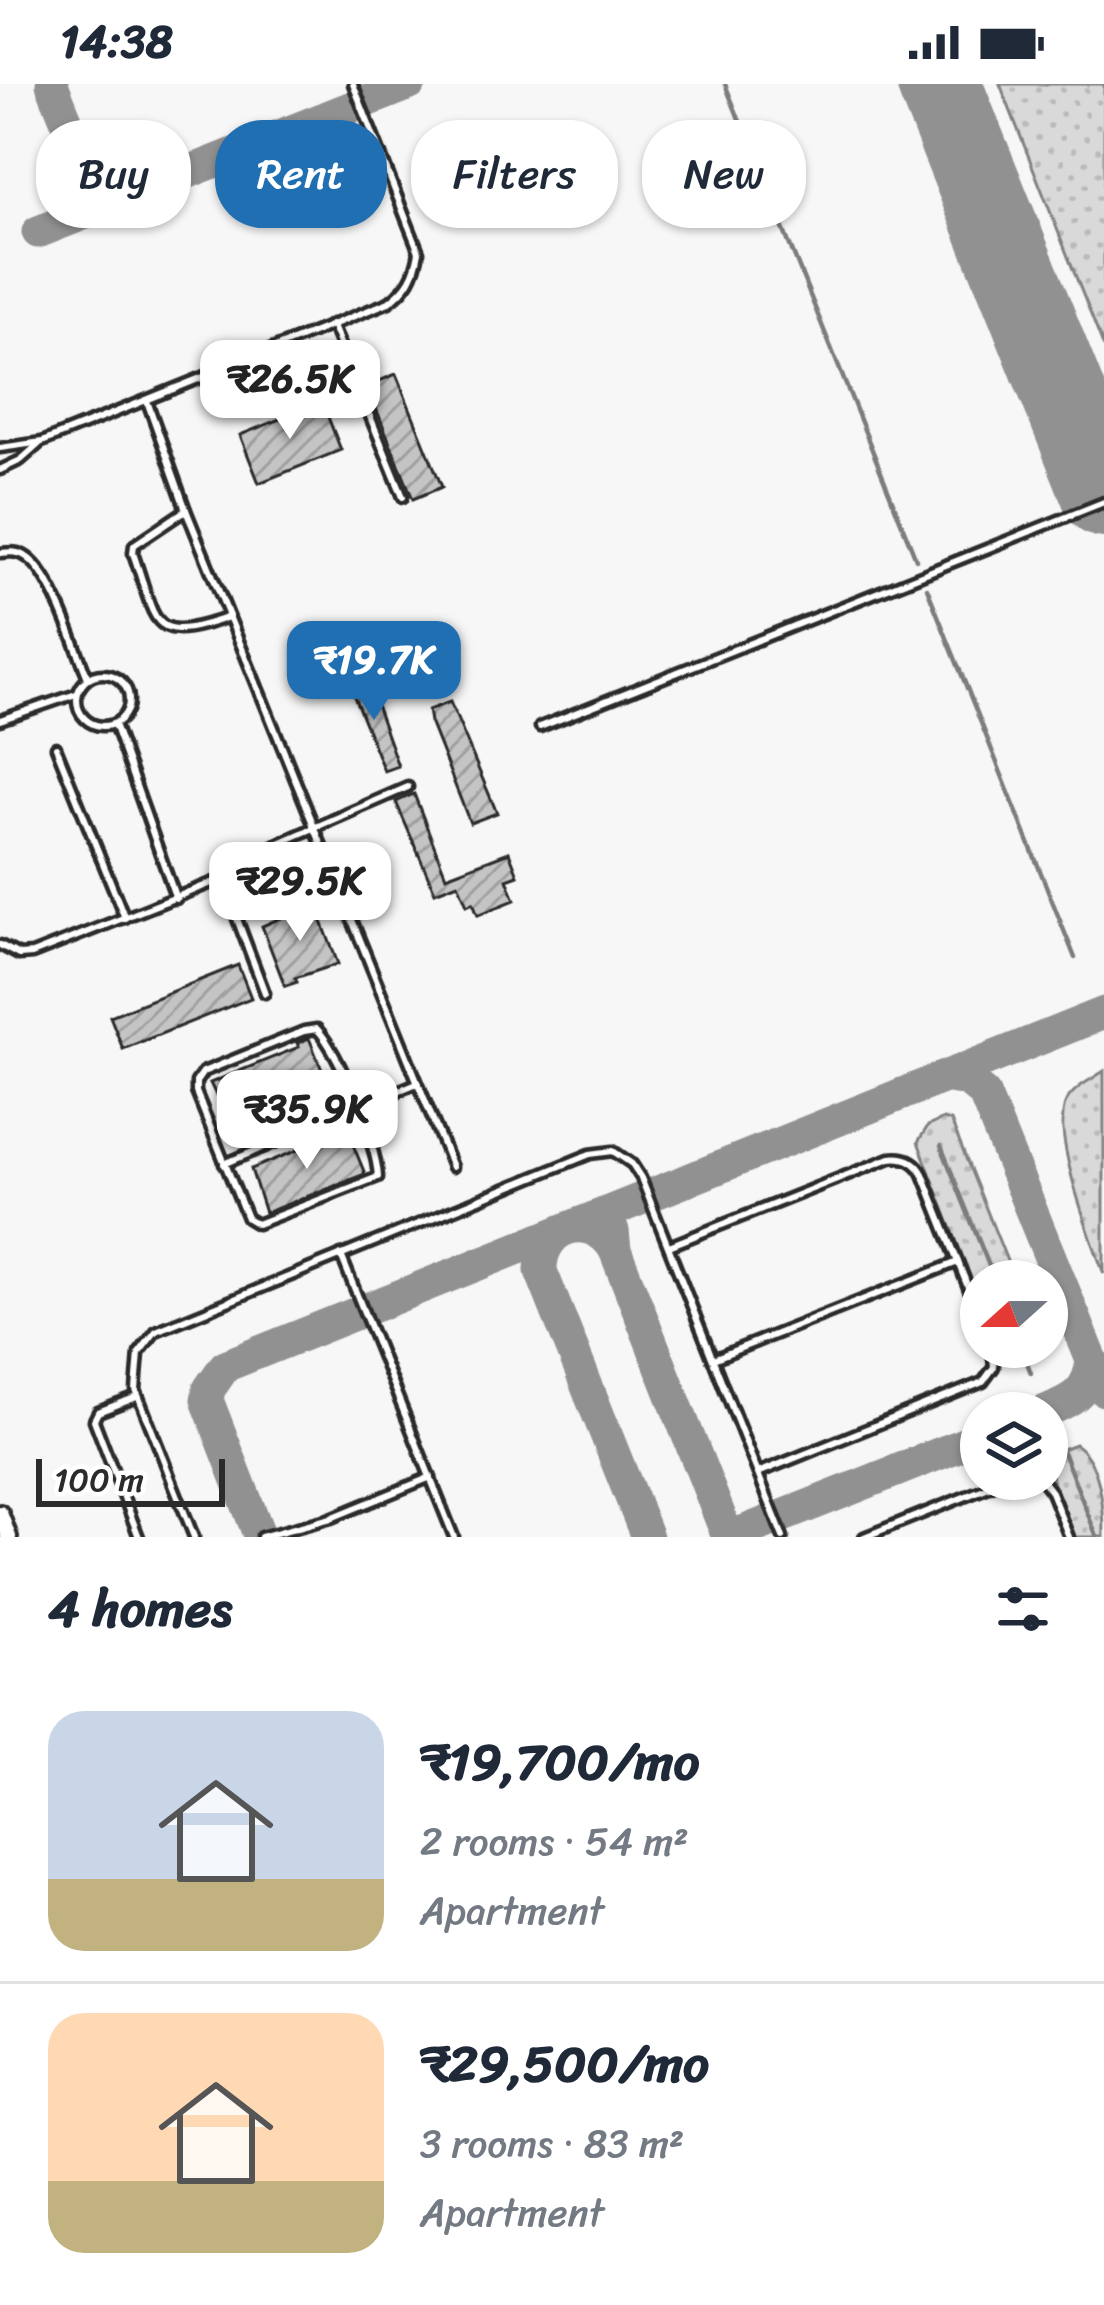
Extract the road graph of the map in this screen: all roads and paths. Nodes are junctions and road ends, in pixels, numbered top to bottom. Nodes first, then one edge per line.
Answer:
1 (353, 84) edge
2 (332, 324) junction
3 (147, 401) junction
4 (42, 442) junction
5 (0, 448) edge
6 (0, 470) edge
7 (403, 497) dead end
8 (1104, 502) edge
9 (186, 510) junction
10 (0, 553) edge
11 (230, 617) junction
12 (88, 678) junction
13 (77, 693) junction
14 (0, 720) edge
15 (114, 724) junction
16 (540, 728) dead end
17 (56, 747) dead end
18 (408, 787) dead end
19 (314, 825) junction
20 (327, 854) junction
21 (222, 879) junction
22 (176, 899) junction
23 (125, 919) junction
24 (0, 945) edge
25 (265, 993) dead end
26 (417, 1083) junction
27 (356, 1108) junction
28 (224, 1164) junction
29 (452, 1167) dead end
30 (668, 1247) junction
31 (341, 1255) junction
32 (958, 1262) junction
33 (960, 1267) edge
34 (713, 1359) junction
35 (993, 1368) edge
36 (139, 1397) junction
37 (758, 1473) junction
38 (430, 1478) junction
39 (960, 1499) edge
40 (1054, 1500) edge
41 (0, 1514) edge
42 (9, 1537) edge
43 (139, 1537) edge
44 (194, 1537) edge
45 (261, 1537) edge
46 (454, 1537) edge
47 (783, 1537) edge
48 (864, 1537) edge
49 (1069, 1537) edge

1 - 2 lane
2 - 3 lane
2 - 7 lane
3 - 4 lane
3 - 9 lane
4 - 5 lane
4 - 6 lane
8 - 16 lane
9 - 11 lane
9 - 11 lane
10 - 12 lane
11 - 19 lane
12 - 13 lane
12 - 15 lane
13 - 14 lane
13 - 15 lane
15 - 22 lane
17 - 23 lane
18 - 19 lane
19 - 20 lane
19 - 21 lane
20 - 21 lane
20 - 26 lane
21 - 22 lane
21 - 25 lane
22 - 23 lane
23 - 24 lane
26 - 27 lane
26 - 29 lane
27 - 28 lane
27 - 28 lane
27 - 28 lane
30 - 31 lane
30 - 32 lane
30 - 34 lane
31 - 36 lane
31 - 38 lane
32 - 33 lane
32 - 34 lane
34 - 37 lane
35 - 37 lane
36 - 43 lane
36 - 44 lane
37 - 47 lane
38 - 45 lane
38 - 46 lane
39 - 48 lane
40 - 49 lane
41 - 42 street

